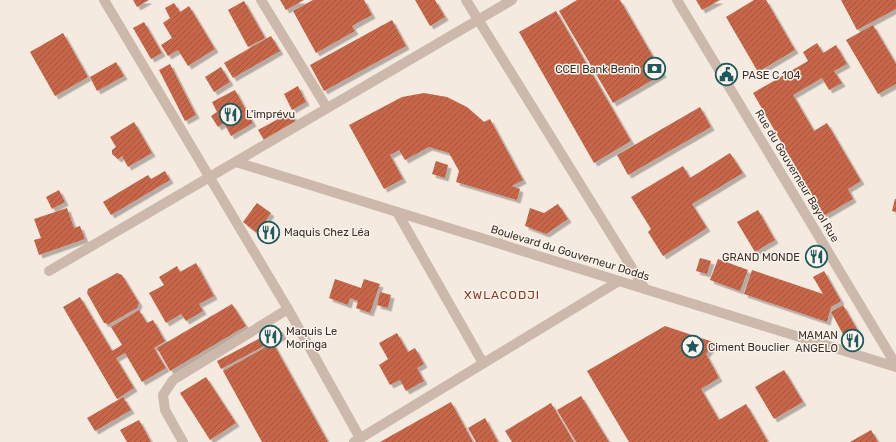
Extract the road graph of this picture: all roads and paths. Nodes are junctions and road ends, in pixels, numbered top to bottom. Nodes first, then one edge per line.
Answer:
1 (104, 0) edge
2 (261, 0) edge
3 (466, 0) edge
4 (512, 0) edge
5 (677, 0) edge
6 (478, 20) junction
7 (326, 108) junction
8 (236, 162) junction
9 (210, 177) junction
10 (397, 212) junction
11 (49, 271) dead end
12 (619, 281) junction
13 (645, 289) junction
14 (288, 309) junction
15 (484, 363) junction
16 (896, 366) edge
17 (357, 440) edge
18 (183, 442) edge

1 - 9 street
2 - 7 street
3 - 6 street
4 - 6 street
5 - 16 street, Rue du Gouverneur Bayol Rue
6 - 7 street
6 - 13 street
7 - 8 street
8 - 9 street
8 - 10 street, Boulevard du Gouverneur Dodds
9 - 11 street
9 - 14 street
10 - 12 street, Boulevard du Gouverneur Dodds
10 - 15 street
12 - 13 street, Boulevard du Gouverneur Dodds
12 - 15 street
13 - 16 street, Boulevard du Gouverneur Dodds
14 - 17 street
14 - 18 street
15 - 17 street

